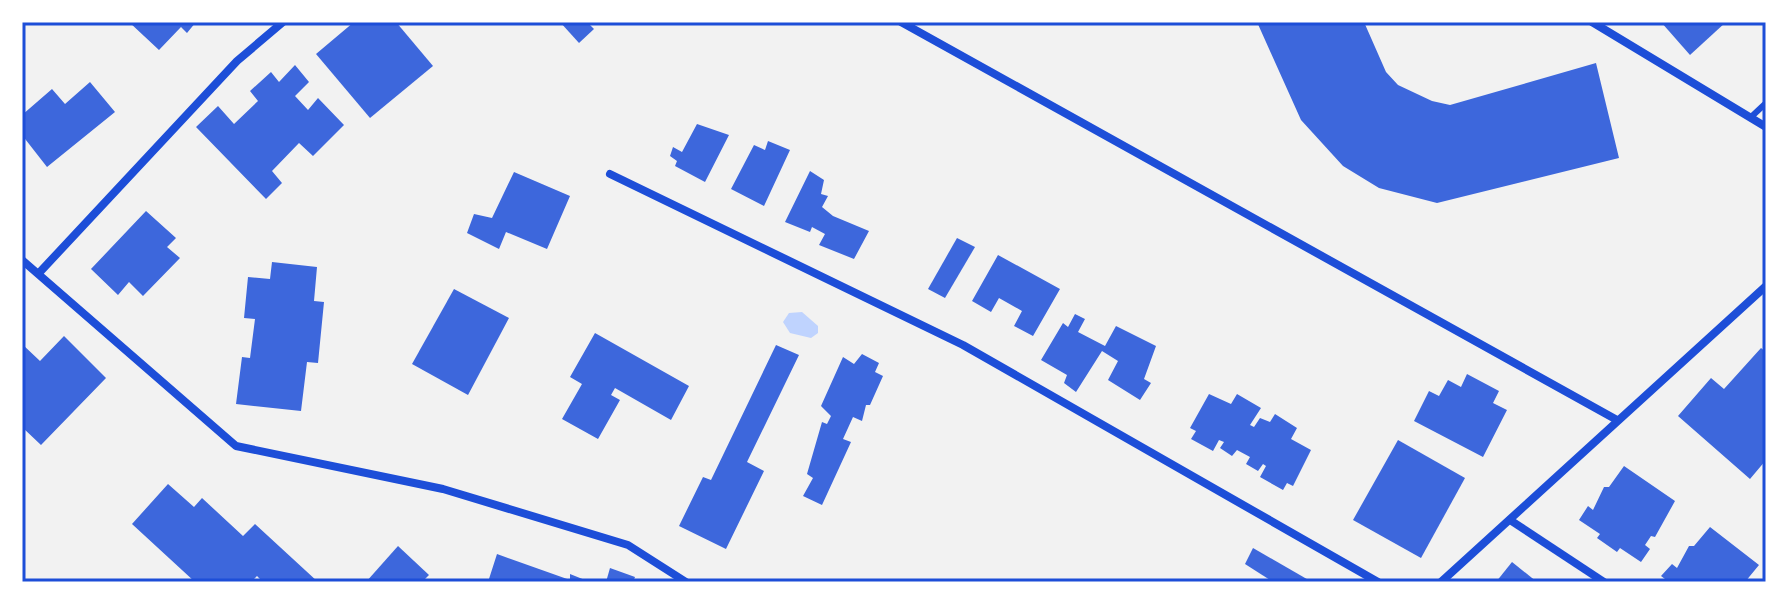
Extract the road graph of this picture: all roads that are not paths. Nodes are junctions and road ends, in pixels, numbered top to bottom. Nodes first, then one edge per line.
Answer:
1 (283, 22) edge
2 (901, 22) edge
3 (1592, 22) edge
4 (1766, 103) edge
5 (1750, 118) junction
6 (1766, 127) edge
7 (610, 174) dead end
8 (22, 260) edge
9 (39, 273) junction
10 (1766, 286) edge
11 (1617, 420) junction
12 (1510, 520) junction
13 (686, 582) edge
14 (1378, 582) edge
15 (1441, 582) edge
16 (1604, 582) edge

1 - 9 street
2 - 11 street
3 - 5 street
4 - 5 lane
5 - 6 street
7 - 14 street
8 - 9 street
9 - 13 street
10 - 11 street
11 - 12 street
12 - 15 street
12 - 16 street

